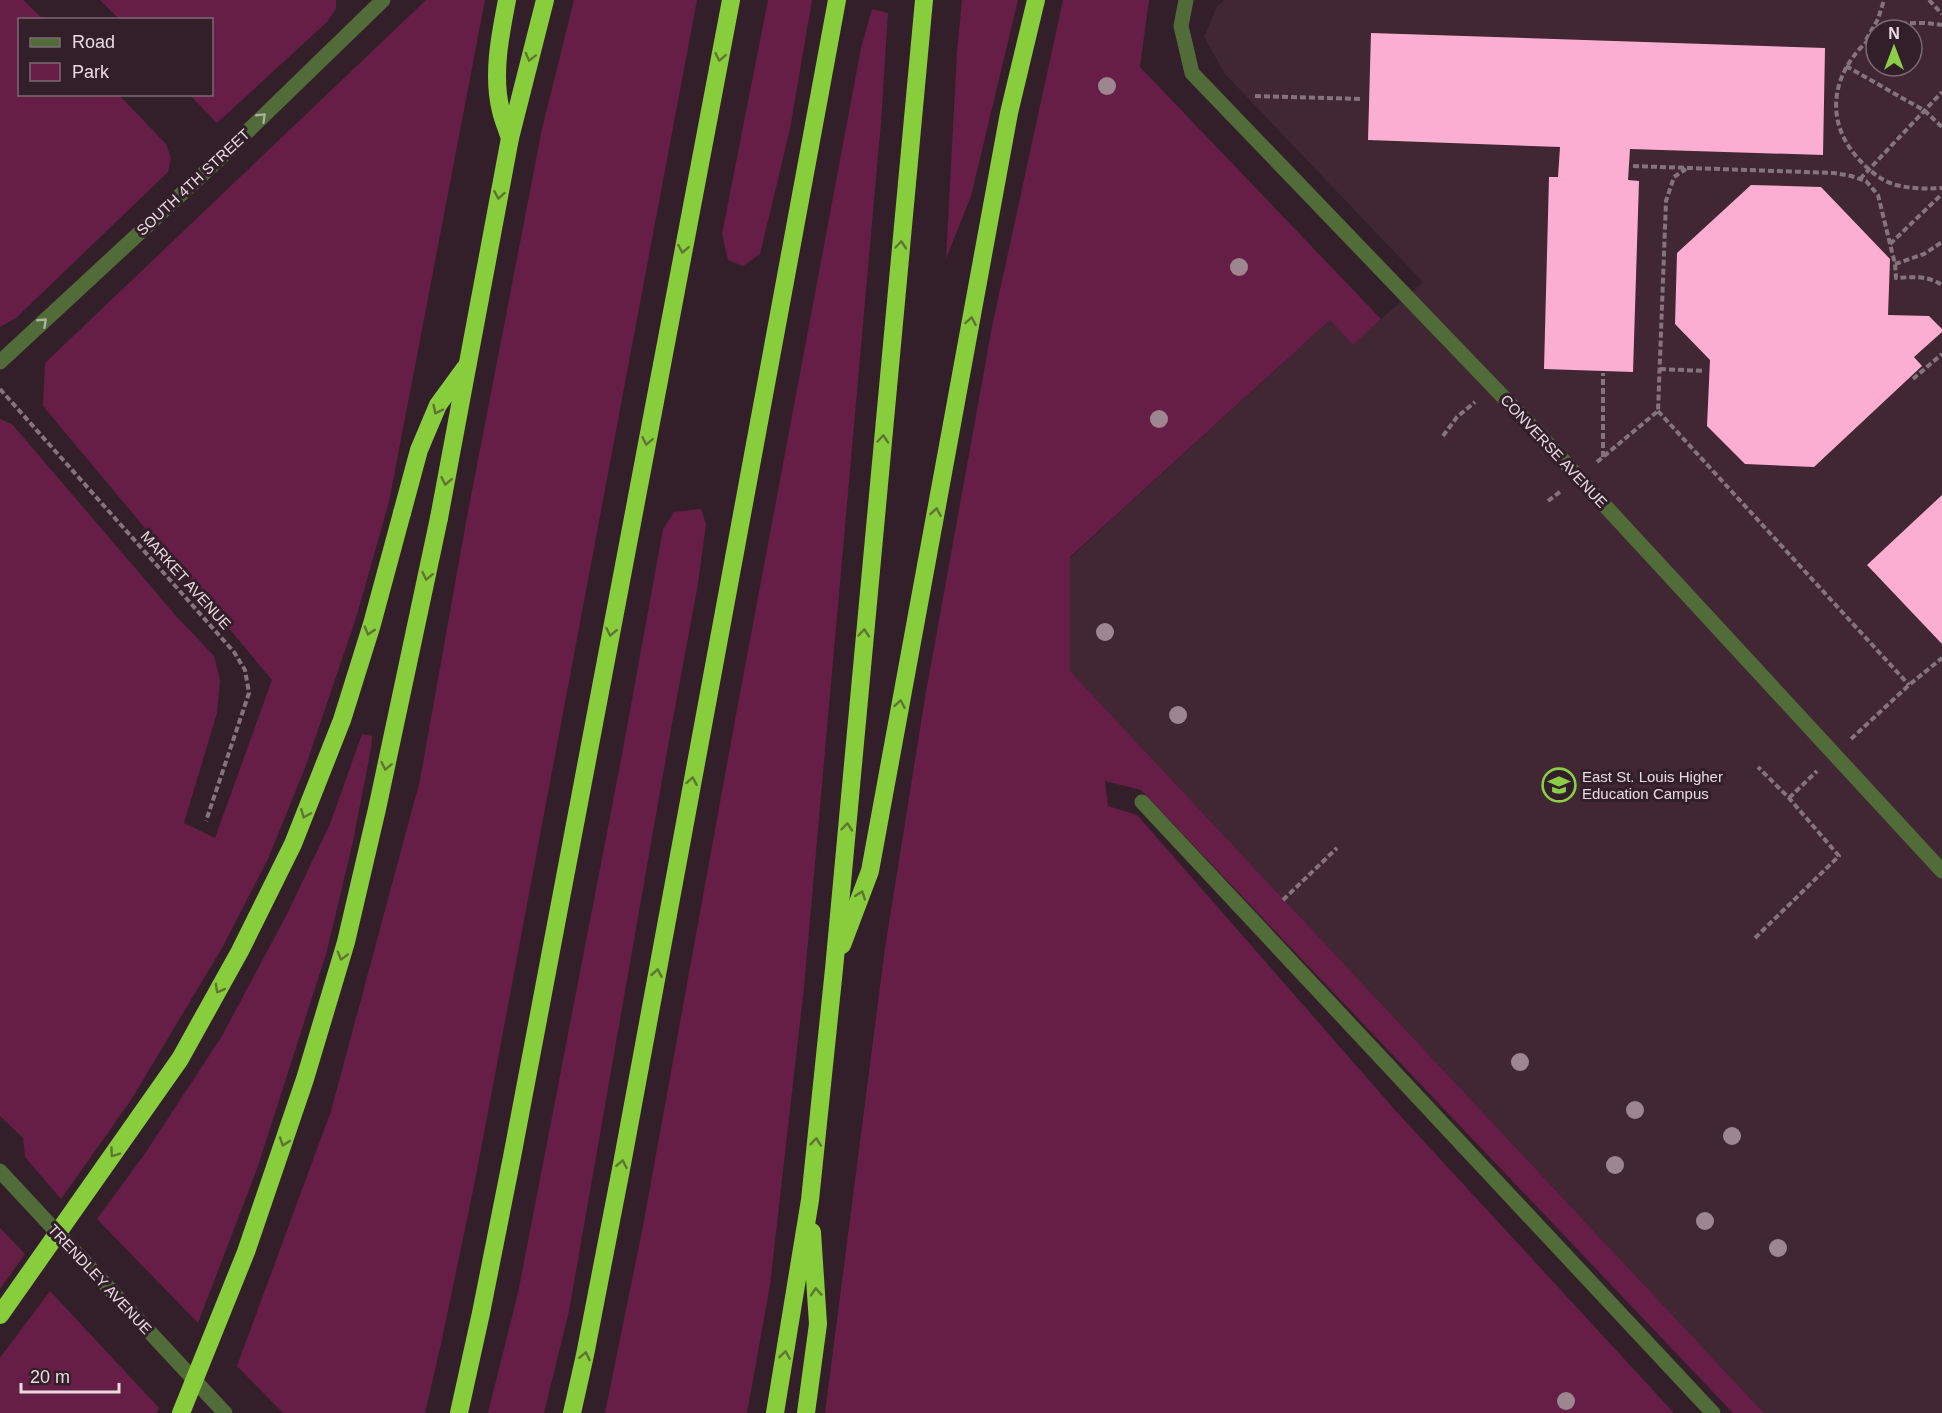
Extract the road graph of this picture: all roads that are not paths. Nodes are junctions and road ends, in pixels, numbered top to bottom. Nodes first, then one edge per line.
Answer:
1 (382, 0) edge
2 (507, 0) edge
3 (545, 0) edge
4 (731, 0) edge
5 (837, 0) edge
6 (924, 0) edge
7 (1036, 0) edge
8 (1186, 0) edge
9 (510, 138) junction
10 (0, 362) edge
11 (470, 362) junction
12 (1142, 802) dead end
13 (1942, 871) edge
14 (834, 969) junction
15 (0, 1171) edge
16 (810, 1200) junction
17 (0, 1315) edge
18 (181, 1413) edge
19 (225, 1413) edge
20 (459, 1413) edge
21 (572, 1413) edge
22 (775, 1413) edge
23 (806, 1413) edge
24 (1713, 1413) edge

10 -> 1 street, SOUTH 4TH STREET
2 - 9 highway
3 -> 9 highway
4 -> 20 highway
21 -> 5 highway
14 -> 6 highway
14 -> 7 highway
8 - 13 street, CONVERSE AVENUE
9 -> 11 highway
11 -> 17 highway, bridge
11 -> 18 highway, bridge
12 - 24 street
16 -> 14 highway
15 - 19 street, TRENDLEY AVENUE
22 -> 16 highway
23 -> 16 highway

